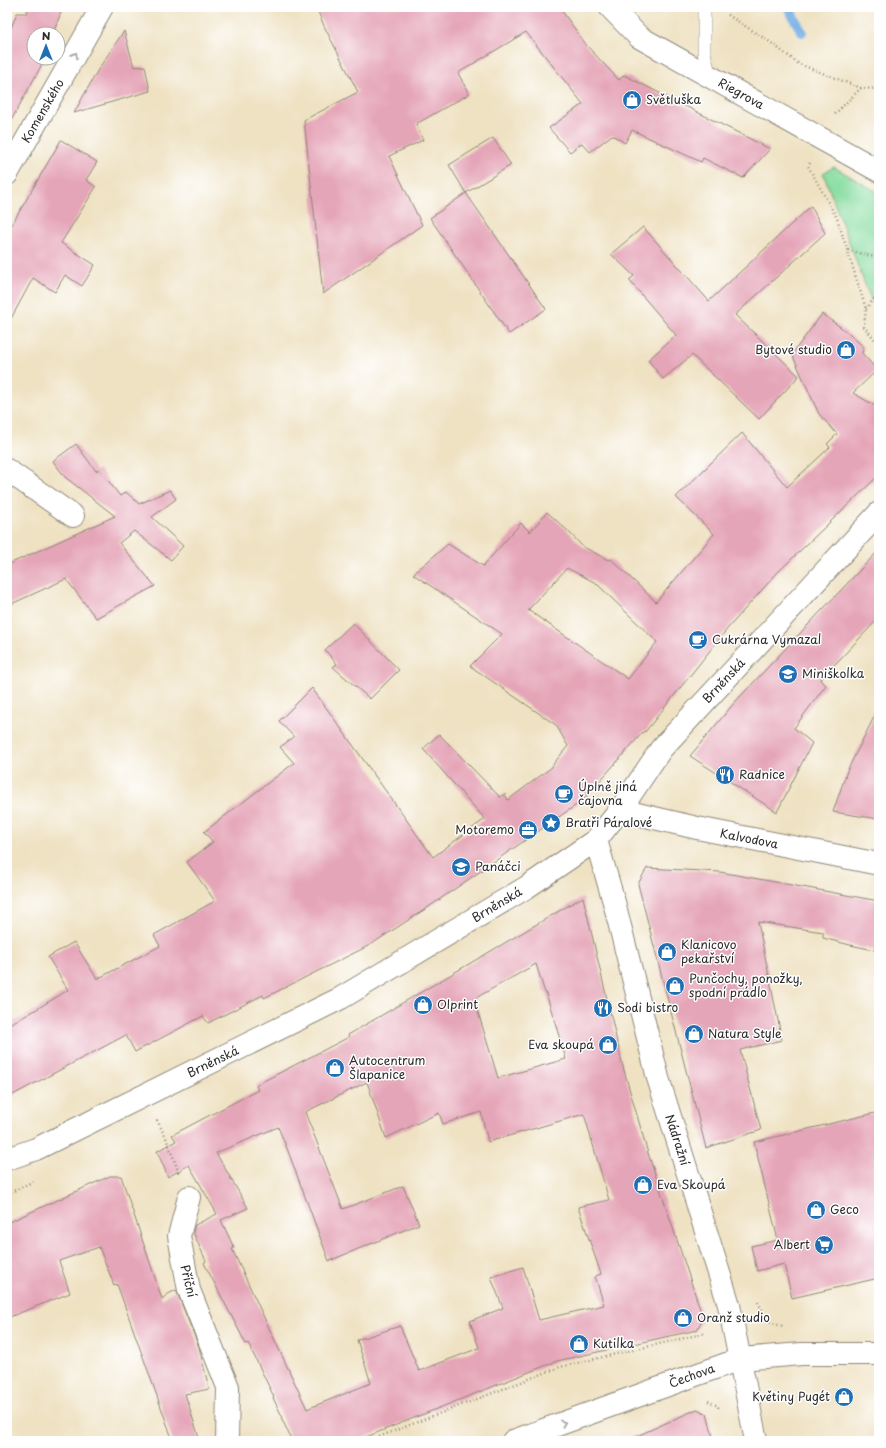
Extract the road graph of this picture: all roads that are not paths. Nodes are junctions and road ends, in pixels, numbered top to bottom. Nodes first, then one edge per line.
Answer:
1 (102, 7) edge
2 (610, 7) edge
3 (704, 7) edge
4 (710, 77) junction
5 (879, 171) edge
6 (7, 174) edge
7 (7, 470) edge
8 (879, 513) edge
9 (73, 516) dead end
10 (620, 810) junction
11 (596, 840) junction
12 (879, 864) edge
13 (7, 1159) edge
14 (189, 1197) road end
15 (879, 1354) edge
16 (740, 1359) junction
17 (227, 1441) edge
18 (514, 1441) edge
19 (756, 1441) edge

6 -> 1 street, Komenského
2 - 4 street, Riegrova
3 - 4 lane
4 - 5 street, Riegrova
7 - 9 street
8 - 10 street, Brněnská
10 - 11 street, Brněnská
10 - 12 street, Kalvodova
11 - 13 street, Brněnská
11 - 16 street, Nádražní
14 - 17 street, Příční
15 - 16 street, Čechova
18 -> 16 street, Čechova
16 - 19 street, Nádražní

